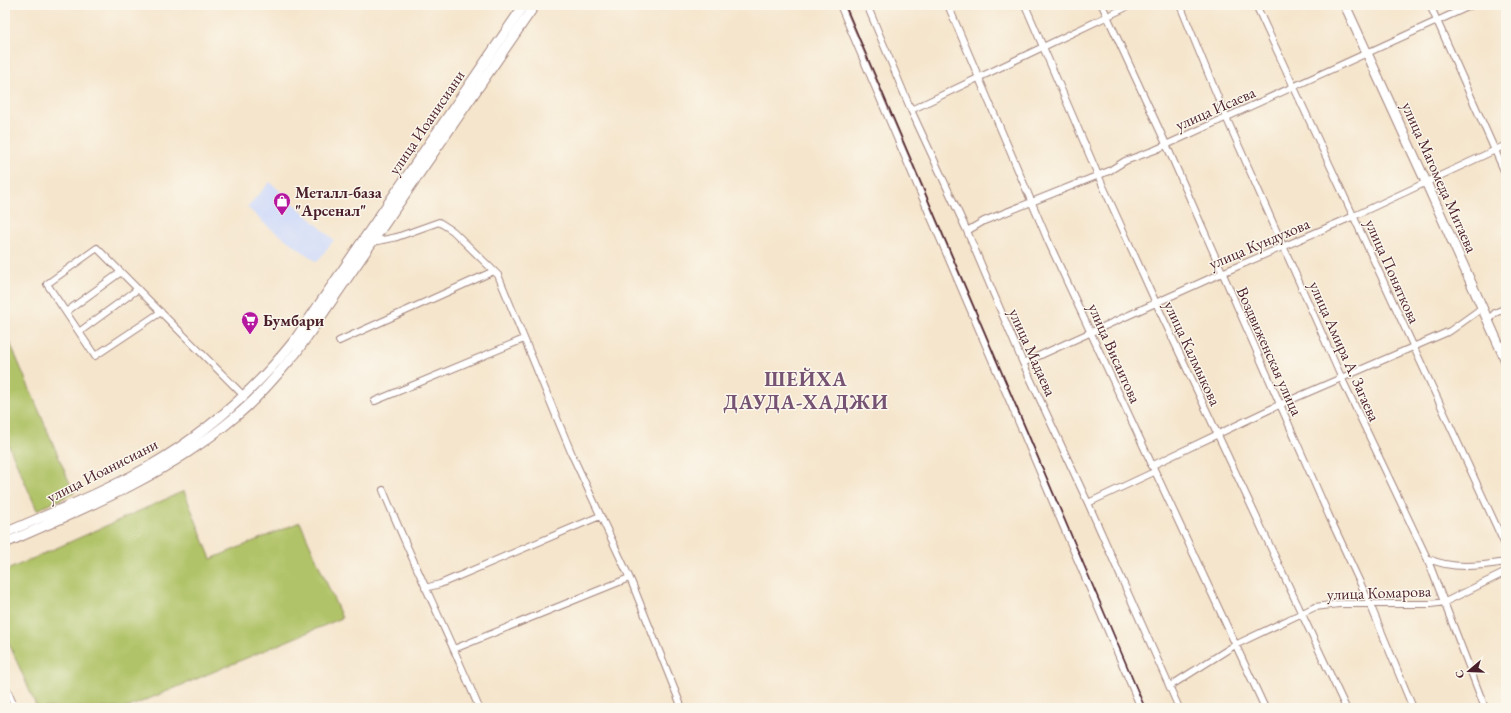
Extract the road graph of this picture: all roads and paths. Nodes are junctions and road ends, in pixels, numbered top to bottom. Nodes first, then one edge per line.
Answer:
1 (524, 5) edge
2 (535, 5) edge
3 (840, 5) edge
4 (867, 5) edge
5 (948, 5) edge
6 (1025, 5) edge
7 (1102, 5) edge
8 (1131, 5) edge
9 (1180, 5) edge
10 (1256, 5) edge
11 (1345, 5) edge
12 (1430, 5) edge
13 (1472, 5) edge
14 (1108, 17) junction
15 (1437, 21) junction
16 (1044, 46) junction
17 (1366, 52) junction
18 (980, 77) junction
19 (1295, 87) junction
20 (911, 110) junction
21 (1226, 117) junction
22 (1166, 144) junction
23 (1506, 145) edge
24 (1495, 150) junction
25 (1098, 175) junction
26 (1506, 175) edge
27 (1426, 182) junction
28 (1032, 202) junction
29 (1354, 216) junction
30 (967, 231) junction
31 (370, 240) junction
32 (1284, 247) junction
33 (494, 271) junction
34 (121, 272) junction
35 (1222, 273) junction
36 (138, 289) junction
37 (1156, 303) junction
38 (1482, 308) junction
39 (1506, 308) edge
40 (66, 312) junction
41 (161, 312) junction
42 (1488, 320) junction
43 (1092, 331) junction
44 (79, 332) junction
45 (524, 339) junction
46 (339, 340) dead end
47 (1412, 346) junction
48 (1506, 361) edge
49 (1022, 363) junction
50 (1342, 378) junction
51 (244, 396) junction
52 (375, 401) dead end
53 (1279, 405) junction
54 (1216, 434) junction
55 (1153, 469) junction
56 (384, 490) dead end
57 (1088, 503) junction
58 (600, 516) junction
59 (5, 533) edge
60 (5, 543) edge
61 (1506, 547) edge
62 (1428, 558) junction
63 (1506, 562) edge
64 (1506, 572) edge
65 (629, 578) junction
66 (425, 588) junction
67 (1445, 602) junction
68 (1370, 604) junction
69 (1303, 614) junction
70 (1235, 645) junction
71 (454, 649) junction
72 (5, 685) edge
73 (1170, 686) junction
74 (15, 708) edge
75 (479, 708) edge
76 (682, 708) edge
77 (1141, 708) edge
78 (1179, 708) edge
79 (1265, 708) edge
80 (1346, 708) edge
81 (1413, 708) edge
82 (1484, 708) edge

1 - 31 main road, улица Иоанисиани
2 - 31 main road
3 - 77 street
4 - 20 street, улица Мадаева
5 - 18 street, улица Висаитова
6 - 16 street, улица Калмыкова
7 - 14 street, Воздвиженская улица
8 - 14 street
9 - 21 street, улица Амира А. Загаева
10 - 19 street, улица Поняткова
11 - 17 main road, улица Магомеда Митаева
12 - 15 street
13 - 15 street, улица Исаева
14 - 16 street
14 - 22 street, Воздвиженская улица
15 - 17 street, улица Исаева
15 - 24 street
16 - 18 street
16 - 25 street, улица Калмыкова
17 - 19 street, улица Исаева
17 - 27 main road, улица Магомеда Митаева
18 - 20 street
18 - 28 street, улица Висаитова
19 - 21 street, улица Исаева
19 - 29 street, улица Поняткова
20 - 30 street, улица Мадаева
21 - 22 street, улица Исаева
21 - 32 street, улица Амира А. Загаева
22 - 25 street, улица Исаева
22 - 35 street, Воздвиженская улица
23 - 24 street, улица Кундухова
24 - 26 street
24 - 27 street, улица Кундухова
25 - 28 street, улица Исаева
25 - 37 street, улица Калмыкова
27 - 29 street, улица Кундухова
27 - 38 main road, улица Магомеда Митаева
28 - 30 street, улица Исаева
28 - 43 street, улица Висаитова
29 - 32 street, улица Кундухова
29 - 47 street, улица Поняткова
30 - 49 street, улица Мадаева
31 - 33 street
31 - 51 main road, улица Иоанисиани
31 - 60 main road
32 - 35 street, улица Кундухова
32 - 50 street, улица Амира А. Загаева
33 - 45 street
33 - 46 street
34 - 36 street
34 - 40 street
34 - 40 street
35 - 37 street, улица Кундухова
35 - 53 street, Воздвиженская улица
36 - 41 street
36 - 44 street
37 - 43 street, улица Кундухова
37 - 54 street, улица Калмыкова
38 - 42 main road, улица Магомеда Митаева
38 - 47 street
39 - 42 street
40 - 44 street
41 - 44 street
41 - 51 street
42 - 48 main road, улица Магомеда Митаева
43 - 49 street, улица Кундухова
43 - 55 street, улица Висаитова
45 - 52 street
45 - 58 street
47 - 50 street
47 - 61 street, улица Поняткова
49 - 57 street, улица Мадаева
50 - 53 street
50 - 62 street, улица Амира А. Загаева
51 - 59 main road, улица Иоанисиани
53 - 54 street
53 - 68 street, Воздвиженская улица
54 - 55 street
54 - 69 street, улица Калмыкова
55 - 57 street
55 - 70 street, улица Висаитова
56 - 66 street
57 - 73 street, улица Мадаева
58 - 65 street
58 - 66 street
62 - 63 street
62 - 67 street, улица Амира А. Загаева
64 - 67 street, улица Комарова
65 - 71 street
65 - 76 street
66 - 71 street
67 - 68 street, улица Комарова
67 - 82 street, улица Амира А. Загаева
68 - 69 street, улица Комарова
68 - 81 street, Воздвиженская улица
69 - 70 street, улица Комарова
69 - 80 street, улица Калмыкова
70 - 73 street, улица Комарова
70 - 79 street, улица Висаитова
71 - 75 street
72 - 74 street
73 - 78 street, улица Мадаева

